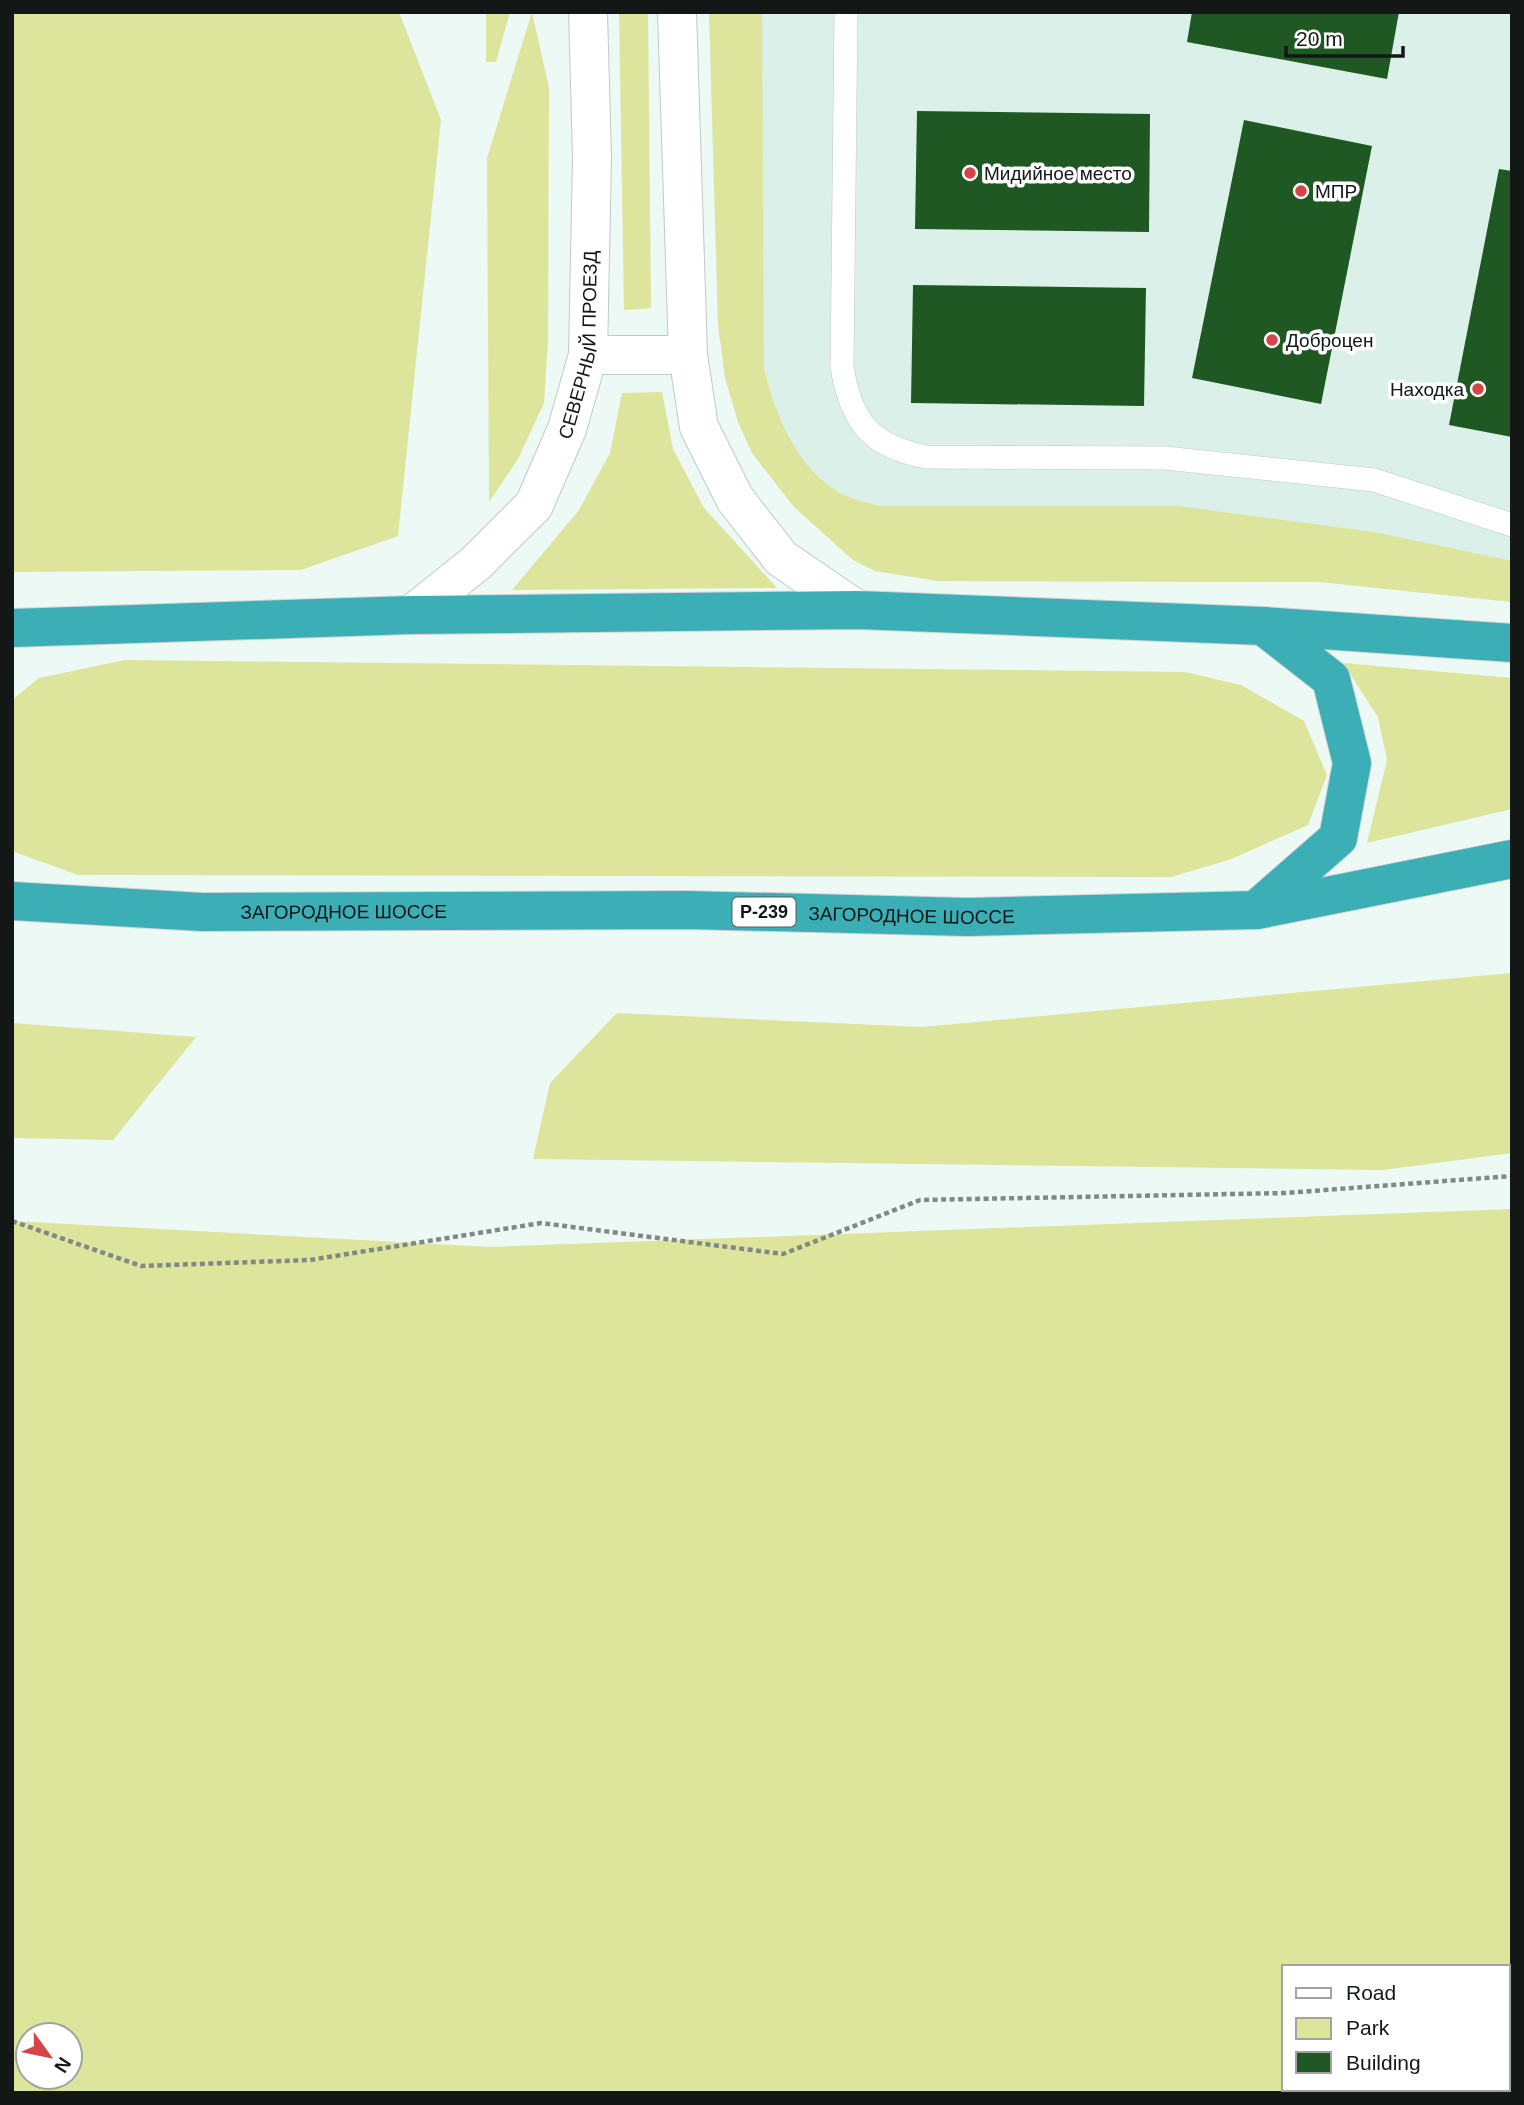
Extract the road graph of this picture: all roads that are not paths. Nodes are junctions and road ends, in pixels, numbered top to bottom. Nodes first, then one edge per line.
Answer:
1 (588, 12) edge
2 (677, 12) edge
3 (846, 12) edge
4 (589, 355) junction
5 (688, 355) junction
6 (1512, 525) edge
7 (857, 610) junction
8 (411, 615) junction
9 (1263, 626) junction
10 (31, 628) edge
11 (1512, 643) edge
12 (12, 652) edge
13 (1512, 859) edge
14 (12, 901) edge
15 (1257, 910) junction

1 - 4 main road, СЕВЕРНЫЙ ПРОЕЗД
2 - 5 main road
3 - 6 lane
4 - 5 main road
4 - 8 main road, СЕВЕРНЫЙ ПРОЕЗД
5 - 7 main road
7 - 8 highway
7 - 9 highway
8 - 10 highway
9 - 11 highway
9 - 15 highway
10 - 12 highway
13 - 15 highway, ЗАГОРОДНОЕ ШОССЕ / Р-239
14 - 15 highway, ЗАГОРОДНОЕ ШОССЕ / Р-239

